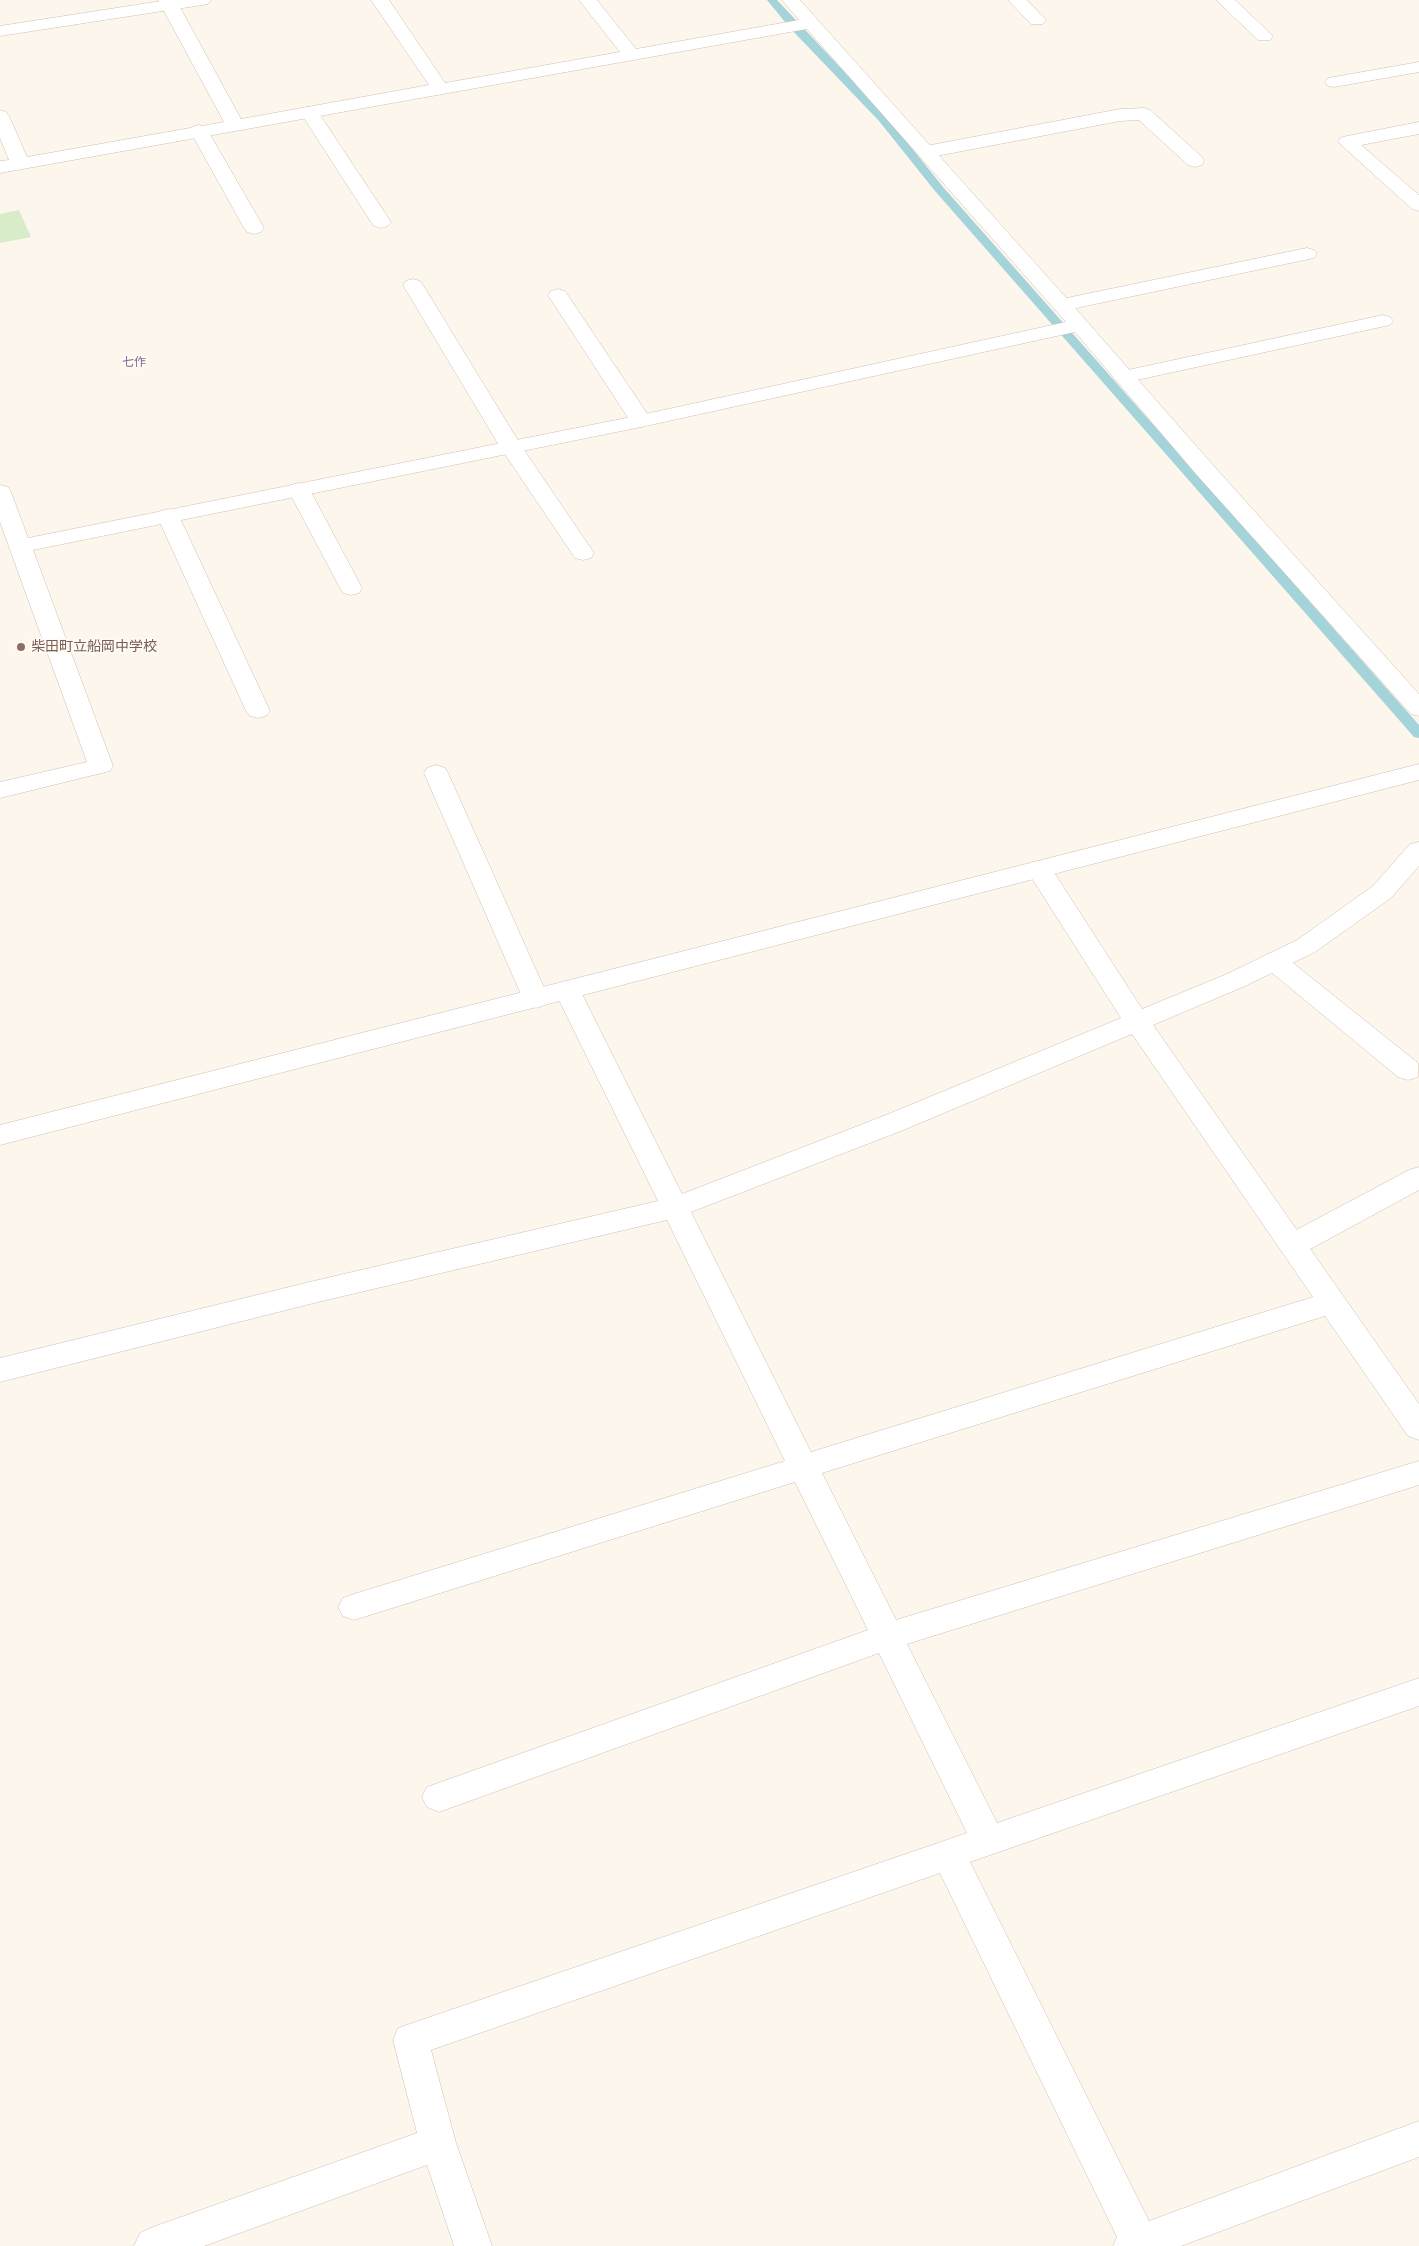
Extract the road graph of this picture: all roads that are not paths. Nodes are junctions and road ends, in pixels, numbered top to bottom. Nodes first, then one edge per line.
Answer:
1 (202, 0) edge
2 (380, 0) edge
3 (588, 0) edge
4 (791, 0) edge
5 (1017, 0) edge
6 (1224, 0) edge
7 (168, 2) edge
8 (1037, 20) dead end
9 (811, 23) junction
10 (0, 31) edge
11 (1264, 36) dead end
12 (632, 55) junction
13 (1419, 67) edge
14 (1334, 82) dead end
15 (440, 89) junction
16 (309, 112) junction
17 (0, 116) edge
18 (235, 125) junction
19 (1419, 128) edge
20 (199, 131) junction
21 (926, 152) junction
22 (1196, 161) dead end
23 (20, 163) junction
24 (0, 167) edge
25 (1419, 184) edge
26 (1400, 188) junction
27 (1419, 205) edge
28 (382, 222) dead end
29 (254, 228) dead end
30 (1307, 254) dead end
31 (413, 285) dead end
32 (558, 295) dead end
33 (1062, 305) junction
34 (1383, 320) dead end
35 (1079, 324) junction
36 (1123, 377) junction
37 (641, 421) junction
38 (511, 447) junction
39 (299, 490) junction
40 (0, 492) edge
41 (168, 516) junction
42 (20, 546) junction
43 (583, 553) dead end
44 (351, 588) dead end
45 (1419, 709) edge
46 (258, 711) dead end
47 (1419, 772) edge
48 (436, 773) dead end
49 (0, 790) edge
50 (1419, 850) edge
51 (1039, 869) junction
52 (1274, 961) junction
53 (567, 990) junction
54 (536, 999) junction
55 (1136, 1020) junction
56 (1408, 1070) dead end
57 (0, 1135) edge
58 (1419, 1177) edge
59 (674, 1208) junction
60 (1293, 1245) junction
61 (1333, 1302) junction
62 (0, 1370) edge
63 (1419, 1428) edge
64 (802, 1466) junction
65 (1419, 1473) edge
66 (354, 1607) dead end
67 (889, 1636) junction
68 (1419, 1692) edge
69 (439, 1797) dead end
70 (990, 1842) junction
71 (949, 1855) junction
72 (1419, 2139) edge
73 (438, 2143) junction
74 (1137, 2245) edge
75 (153, 2246) edge
76 (474, 2246) edge

1 - 7 street
2 - 15 street
3 - 12 street
4 - 9 street
5 - 8 street
6 - 11 street
7 - 10 street
7 - 18 street
9 - 12 street
9 - 21 street
12 - 15 street
13 - 14 street
15 - 16 street
16 - 18 street
16 - 28 street
17 - 23 street
18 - 20 street
19 - 26 street
20 - 23 street
20 - 29 street
21 - 22 street
21 - 33 street
23 - 24 street
25 - 26 street
26 - 27 street
30 - 33 street
31 - 38 street
32 - 37 street
33 - 35 street
34 - 36 street
35 - 36 street
35 - 37 street
36 - 45 street
37 - 38 street
38 - 39 street
38 - 43 street
39 - 41 street
39 - 44 street
40 - 42 street
41 - 42 street
41 - 46 street
42 - 49 street
47 - 51 street
48 - 54 street
50 - 52 street
51 - 53 street
51 - 55 street
52 - 55 street
52 - 56 street
53 - 54 street
53 - 59 street
54 - 57 street
55 - 59 street
55 - 60 street
58 - 60 street
59 - 62 street
59 - 64 street
60 - 61 street
61 - 63 street
61 - 64 street
64 - 66 street
64 - 67 street
65 - 67 street
67 - 69 street
67 - 70 street
68 - 70 street
70 - 71 street
71 - 73 street
71 - 74 street
72 - 74 street
73 - 75 street
73 - 76 street

